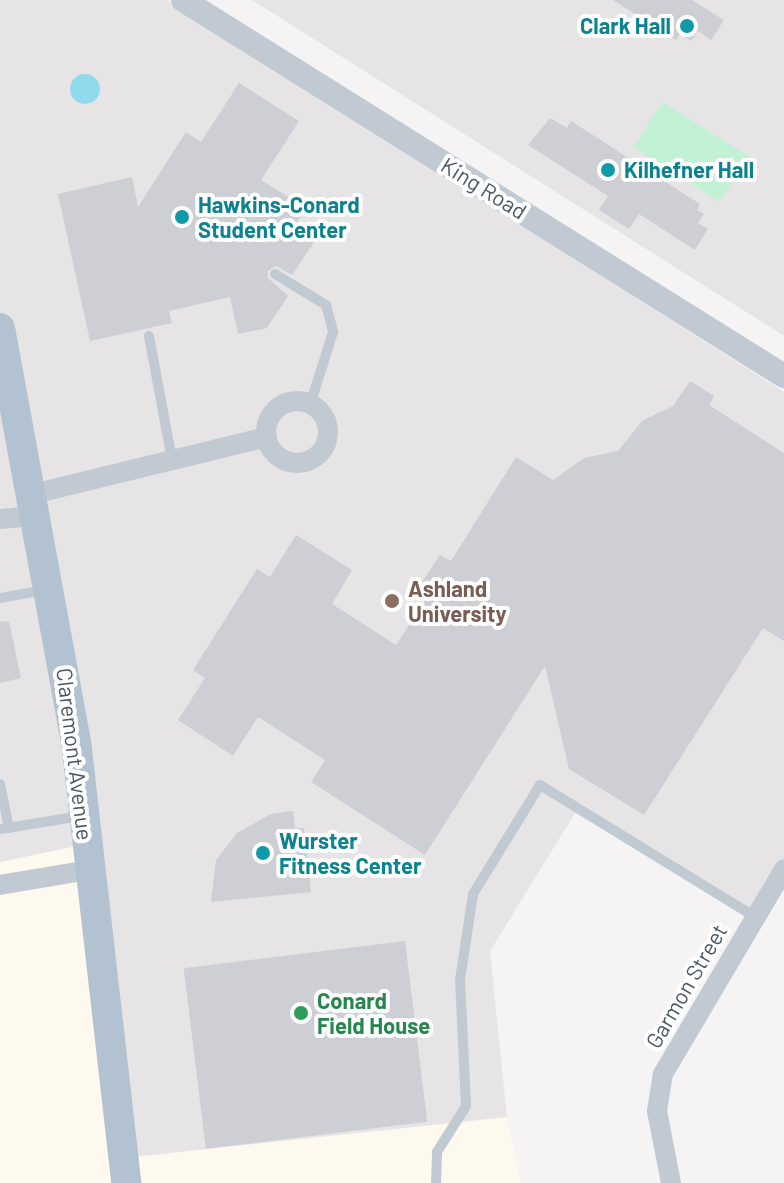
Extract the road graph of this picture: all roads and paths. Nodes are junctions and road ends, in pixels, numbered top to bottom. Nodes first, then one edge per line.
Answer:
1 (183, 0) edge
2 (275, 274) dead end
3 (0, 328) edge
4 (149, 336) dead end
5 (784, 376) edge
6 (310, 405) junction
7 (267, 437) junction
8 (172, 460) junction
9 (35, 505) junction
10 (0, 519) edge
11 (51, 589) junction
12 (0, 598) edge
13 (0, 784) edge
14 (84, 816) junction
15 (4, 828) edge
16 (784, 869) edge
17 (89, 870) junction
18 (0, 885) edge
19 (754, 916) junction
20 (126, 1183) edge
21 (436, 1183) edge
22 (671, 1183) edge

1 - 5 street, King Road
2 - 6 lane
3 - 9 main road, Claremont Avenue
4 - 8 lane
6 - 7 street
6 - 7 street
7 - 8 street
8 - 9 street
9 - 10 street
9 - 11 main road, Claremont Avenue
11 - 12 lane
11 - 14 main road, Claremont Avenue
13 - 15 lane
14 - 15 lane
14 - 17 main road, Claremont Avenue
16 - 19 street, Garmon Street
17 - 18 street
17 - 20 main road, Claremont Avenue
19 - 21 lane
19 - 22 street, Garmon Street

